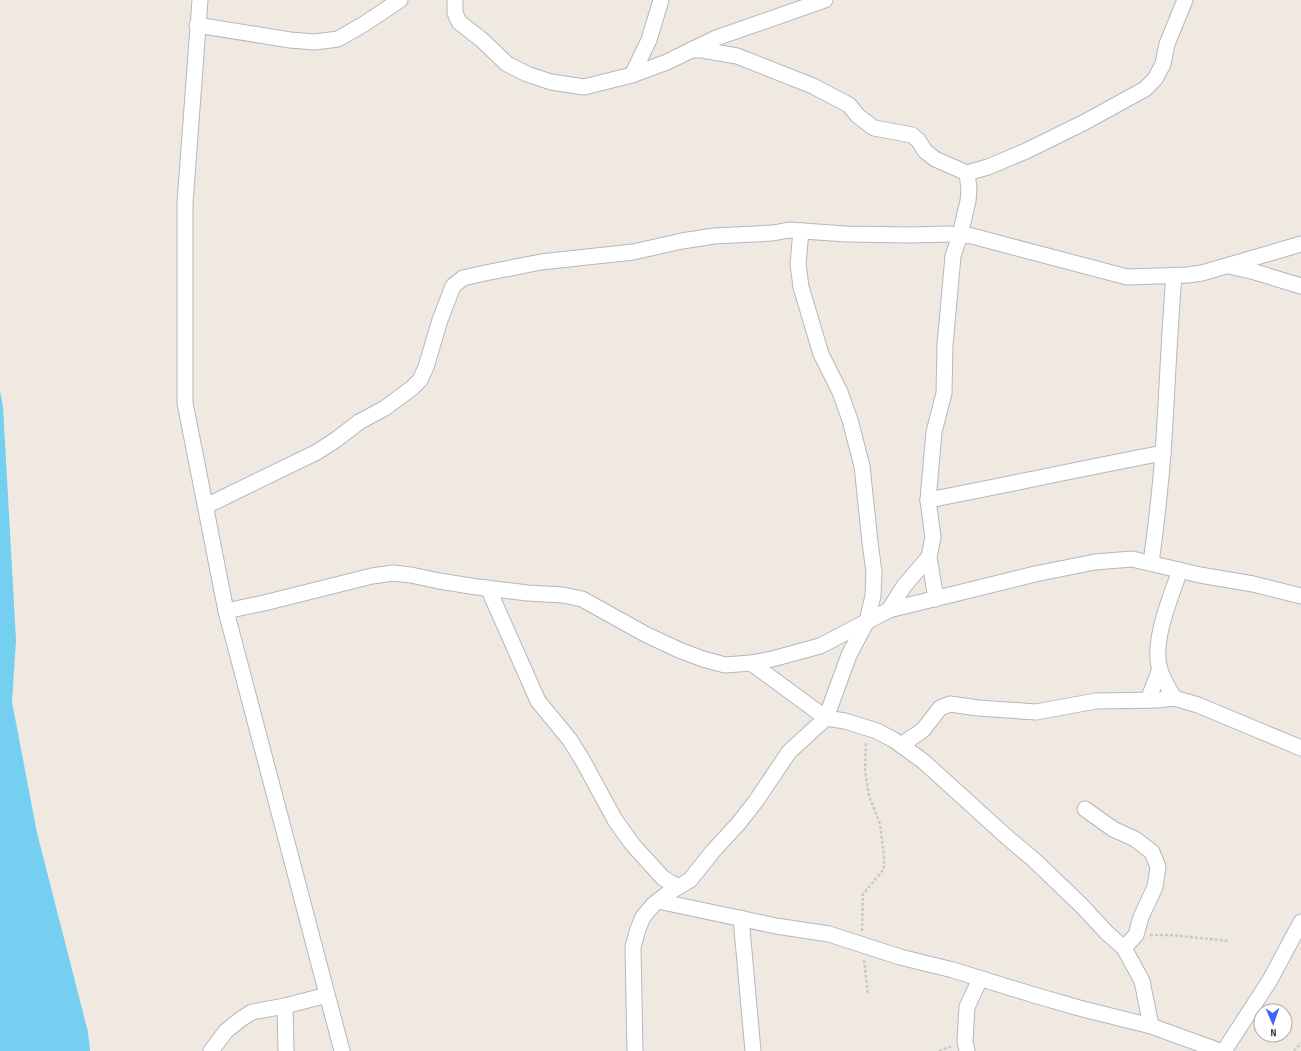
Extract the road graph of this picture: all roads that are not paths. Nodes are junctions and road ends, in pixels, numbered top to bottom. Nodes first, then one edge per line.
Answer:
1 (200, 0) edge
2 (400, 0) edge
3 (455, 0) edge
4 (661, 0) edge
5 (824, 0) edge
6 (1185, 0) edge
7 (197, 25) junction
8 (691, 50) junction
9 (632, 75) junction
10 (967, 173) junction
11 (801, 231) junction
12 (960, 235) junction
13 (1301, 244) edge
14 (1228, 266) junction
15 (1174, 276) junction
16 (1301, 286) edge
17 (1163, 453) junction
18 (928, 500) junction
19 (206, 506) junction
20 (929, 557) junction
21 (1152, 563) junction
22 (1180, 570) junction
23 (488, 588) junction
24 (1301, 596) edge
25 (936, 599) junction
26 (889, 610) junction
27 (226, 611) junction
28 (867, 621) junction
29 (751, 663) junction
30 (1160, 670) junction
31 (1174, 698) junction
32 (1148, 700) junction
33 (826, 718) junction
34 (901, 745) junction
35 (1301, 748) edge
36 (1085, 809) dead end
37 (678, 887) junction
38 (658, 901) junction
39 (741, 918) junction
40 (1301, 922) edge
41 (1295, 945) edge
42 (1124, 948) junction
43 (980, 979) junction
44 (327, 995) junction
45 (285, 1006) junction
46 (1151, 1026) junction
47 (211, 1051) edge
48 (286, 1051) edge
49 (342, 1051) edge
50 (635, 1051) edge
51 (753, 1051) edge
52 (967, 1051) edge
53 (1220, 1051) edge
54 (1224, 1051) edge

1 - 7 street
2 - 7 street
3 - 9 street
4 - 9 street
5 - 8 street
6 - 10 street
7 - 19 street
8 - 9 street
8 - 10 street
10 - 12 street
11 - 12 street
11 - 19 street
11 - 28 street
12 - 15 street
12 - 18 street
13 - 14 street
14 - 15 street
14 - 16 street
15 - 17 street
17 - 18 street
17 - 21 street
18 - 20 street
19 - 27 street
20 - 25 street
20 - 26 street
21 - 22 street
21 - 25 street
22 - 24 street
22 - 30 street
23 - 27 street
23 - 29 street
23 - 37 street
25 - 26 street
26 - 28 street
27 - 44 street
28 - 29 street
28 - 33 street
29 - 33 street
30 - 31 street
30 - 32 street
31 - 32 street
31 - 35 street
32 - 34 street
33 - 34 street
33 - 37 street
34 - 42 street
36 - 42 street
37 - 38 street
38 - 39 street
38 - 50 street
39 - 43 street
39 - 51 street
40 - 41 street
41 - 54 street
42 - 46 street
43 - 46 street
43 - 52 street
44 - 45 street
44 - 49 street
45 - 47 street
45 - 48 street
46 - 53 street

